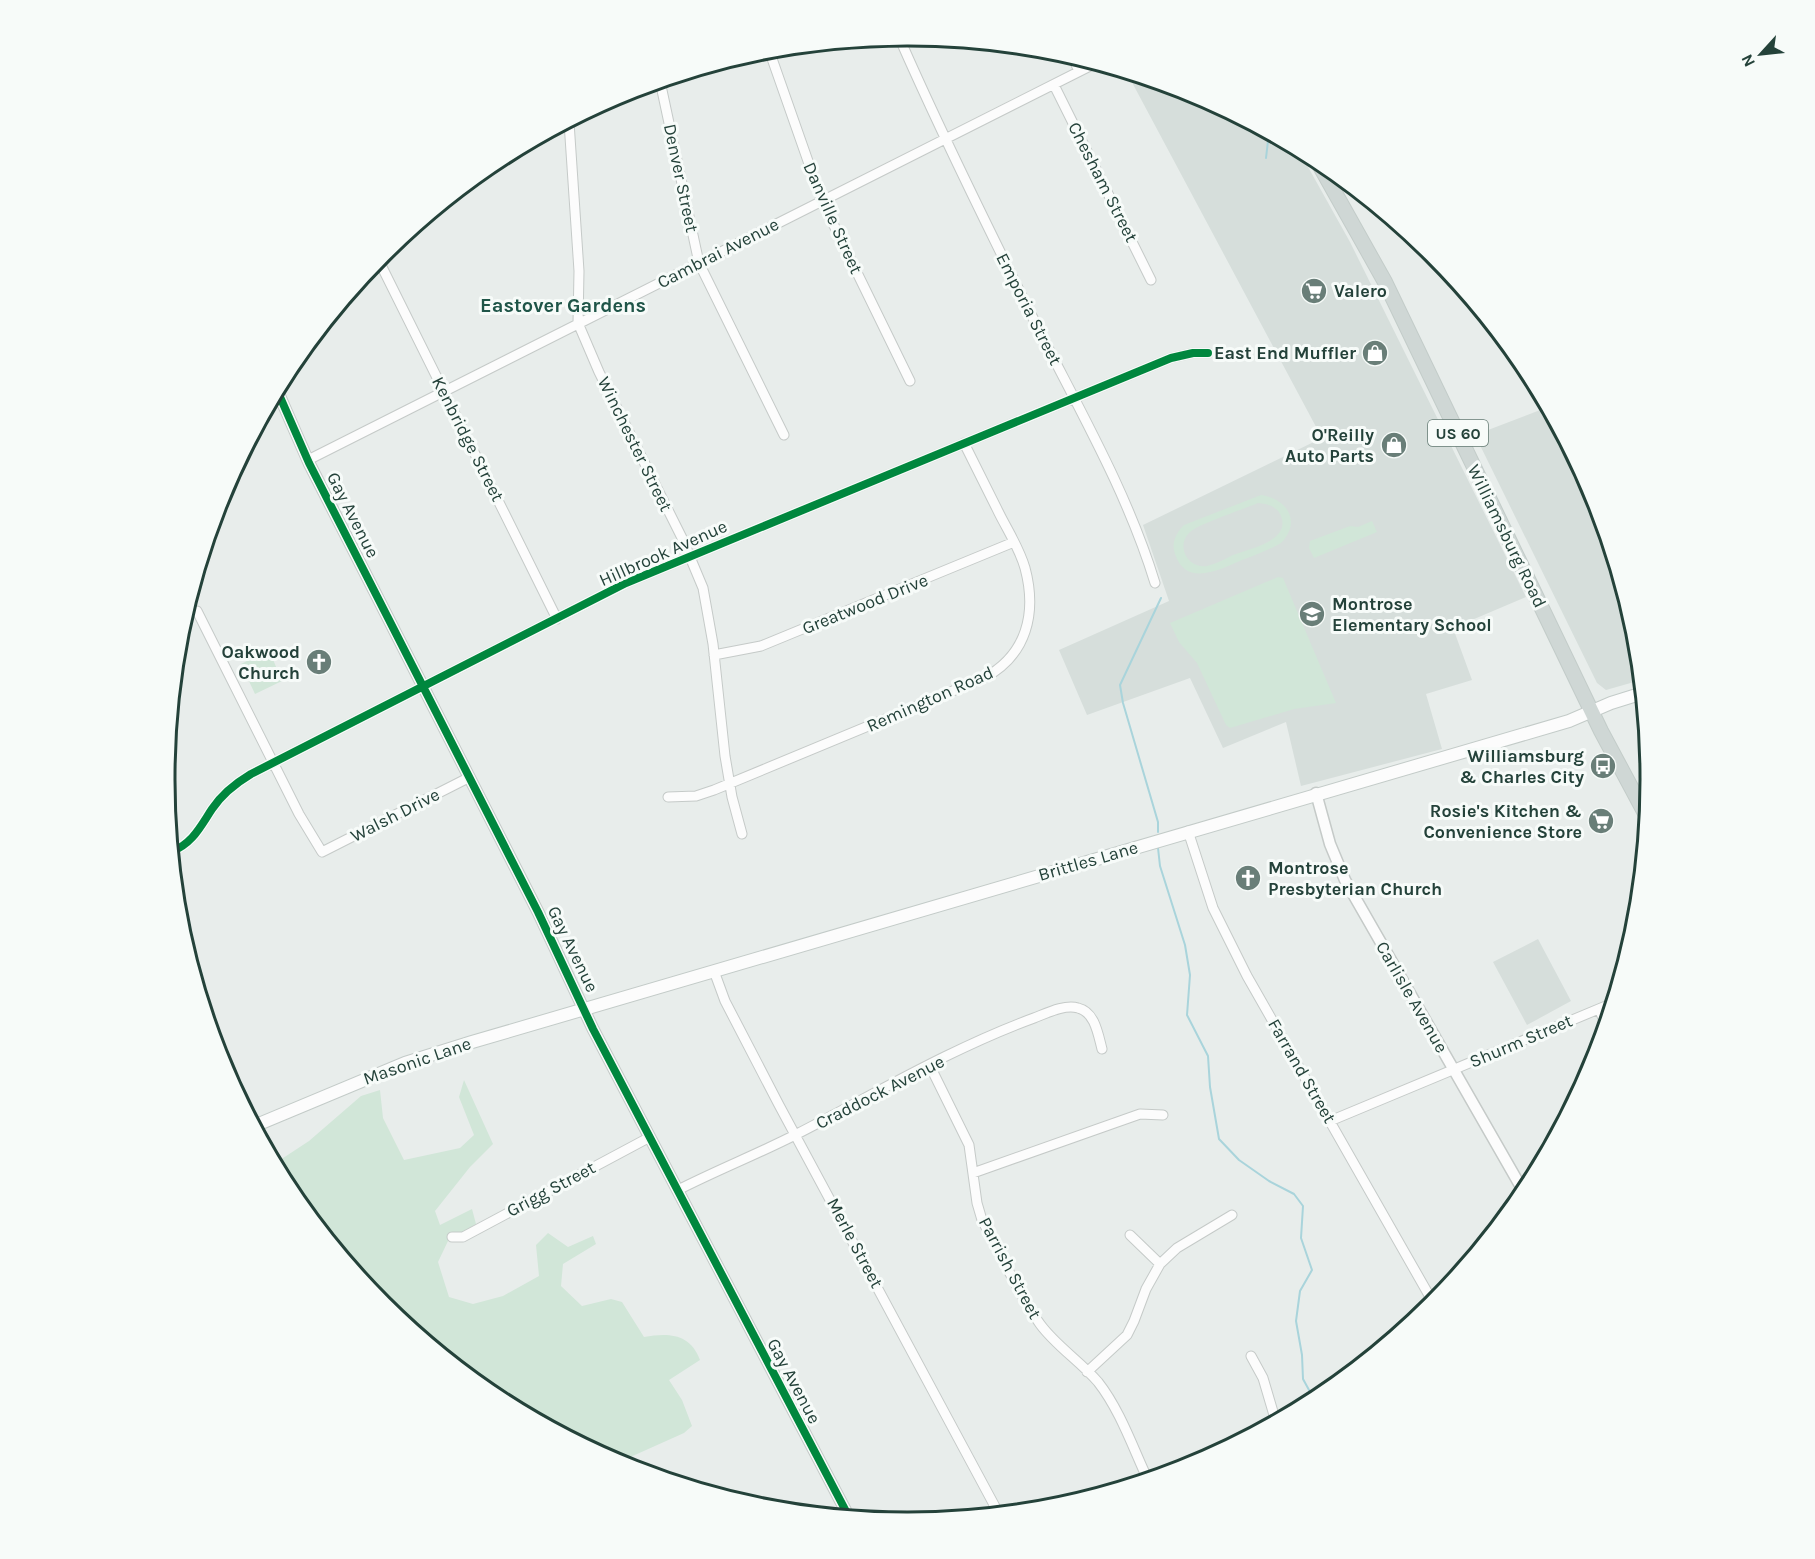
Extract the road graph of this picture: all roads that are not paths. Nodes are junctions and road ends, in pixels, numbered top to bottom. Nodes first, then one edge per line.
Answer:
1 (903, 46) edge
2 (772, 60) edge
3 (1077, 67) edge
4 (1085, 68) edge
5 (1079, 71) junction
6 (1054, 85) junction
7 (662, 89) edge
8 (569, 129) edge
9 (945, 139) junction
10 (1328, 180) edge
11 (822, 201) junction
12 (699, 263) junction
13 (382, 268) edge
14 (1151, 280) dead end
15 (578, 323) junction
16 (1208, 353) dead end
17 (910, 381) dead end
18 (444, 391) junction
19 (1074, 398) junction
20 (281, 400) edge
21 (784, 435) dead end
22 (964, 443) junction
23 (308, 460) junction
24 (1014, 542) junction
25 (690, 555) junction
26 (1155, 583) dead end
27 (197, 611) dead end
28 (557, 619) junction
29 (714, 655) junction
30 (423, 686) junction
31 (1635, 695) edge
32 (1592, 712) junction
33 (274, 762) junction
34 (470, 777) junction
35 (730, 783) junction
36 (1316, 793) junction
37 (668, 797) dead end
38 (1640, 803) edge
39 (1188, 831) junction
40 (742, 834) dead end
41 (178, 848) edge
42 (714, 971) junction
43 (1605, 1007) edge
44 (585, 1009) junction
45 (1599, 1009) junction
46 (1602, 1016) edge
47 (1102, 1048) dead end
48 (930, 1066) junction
49 (1454, 1069) junction
50 (1163, 1115) dead end
51 (1330, 1121) junction
52 (261, 1123) edge
53 (797, 1134) junction
54 (650, 1137) junction
55 (973, 1173) junction
56 (1519, 1184) edge
57 (678, 1190) junction
58 (1232, 1215) dead end
59 (1130, 1235) dead end
60 (452, 1237) dead end
61 (1160, 1264) junction
62 (1429, 1295) edge
63 (1251, 1356) dead end
64 (1087, 1372) junction
65 (1274, 1414) edge
66 (1145, 1473) edge
67 (995, 1507) edge
68 (845, 1509) edge

1 - 9 street, Emporia Street
2 - 11 street, Danville Street
3 - 5 street
4 - 5 street, Cambrai Avenue
5 - 6 street, Cambrai Avenue
6 - 9 street, Cambrai Avenue
6 - 14 street, Chesham Street
7 - 12 street, Denver Street
8 - 15 street, Winchester Street
9 - 11 street, Cambrai Avenue
9 - 19 street, Emporia Street
10 - 32 main road, Williamsburg Road / US 60
11 - 12 street, Cambrai Avenue
11 - 17 street, Danville Street
12 - 15 street, Cambrai Avenue
12 - 21 street, Denver Street
13 - 18 street, Kenbridge Street
15 - 18 street, Cambrai Avenue
15 - 25 street, Winchester Street
16 - 19 street, Hillbrook Avenue
18 - 23 street, Cambrai Avenue
18 - 28 street, Kenbridge Street
19 - 22 street, Hillbrook Avenue
19 - 26 street, Emporia Street
20 - 23 street, Gay Avenue
22 - 24 street, Remington Road
22 - 25 street, Hillbrook Avenue
23 - 30 street, Gay Avenue
24 - 29 street, Greatwood Drive
24 - 35 street, Remington Road
25 - 28 street, Hillbrook Avenue
25 - 29 street, Winchester Street
27 - 33 street
28 - 30 street, Hillbrook Avenue
29 - 35 street, Winchester Street
30 - 33 street, Hillbrook Avenue
30 - 34 street, Gay Avenue
31 - 32 main road, Brittles Lane
32 - 36 main road, Brittles Lane
32 - 38 main road, Williamsburg Road / US 60
33 - 34 street, Walsh Drive
33 - 41 street, Hillbrook Avenue
34 - 44 street, Gay Avenue
35 - 37 street, Remington Road
35 - 40 street, Winchester Street
36 - 39 main road, Brittles Lane
36 - 49 street, Carlisle Avenue
39 - 42 main road, Brittles Lane
39 - 51 street, Farrand Street
42 - 44 main road, Brittles Lane
42 - 53 street, Merle Street
43 - 45 street, Shurm Street
44 - 52 main road, Masonic Lane
44 - 54 street, Gay Avenue
45 - 46 street
45 - 49 street, Shurm Street
47 - 48 street, Craddock Avenue
48 - 53 street, Craddock Avenue
48 - 55 street, Parrish Street
49 - 51 street, Shurm Street
49 - 56 street, Carlisle Avenue
50 - 55 street
51 - 62 street, Farrand Street
53 - 57 street, Craddock Avenue
53 - 67 street, Merle Street
54 - 57 street, Gay Avenue
54 - 60 street, Grigg Street
55 - 64 street, Parrish Street
57 - 68 street, Gay Avenue
58 - 61 street
59 - 61 street
61 - 64 street
63 - 65 street
64 - 66 street, Parrish Street

